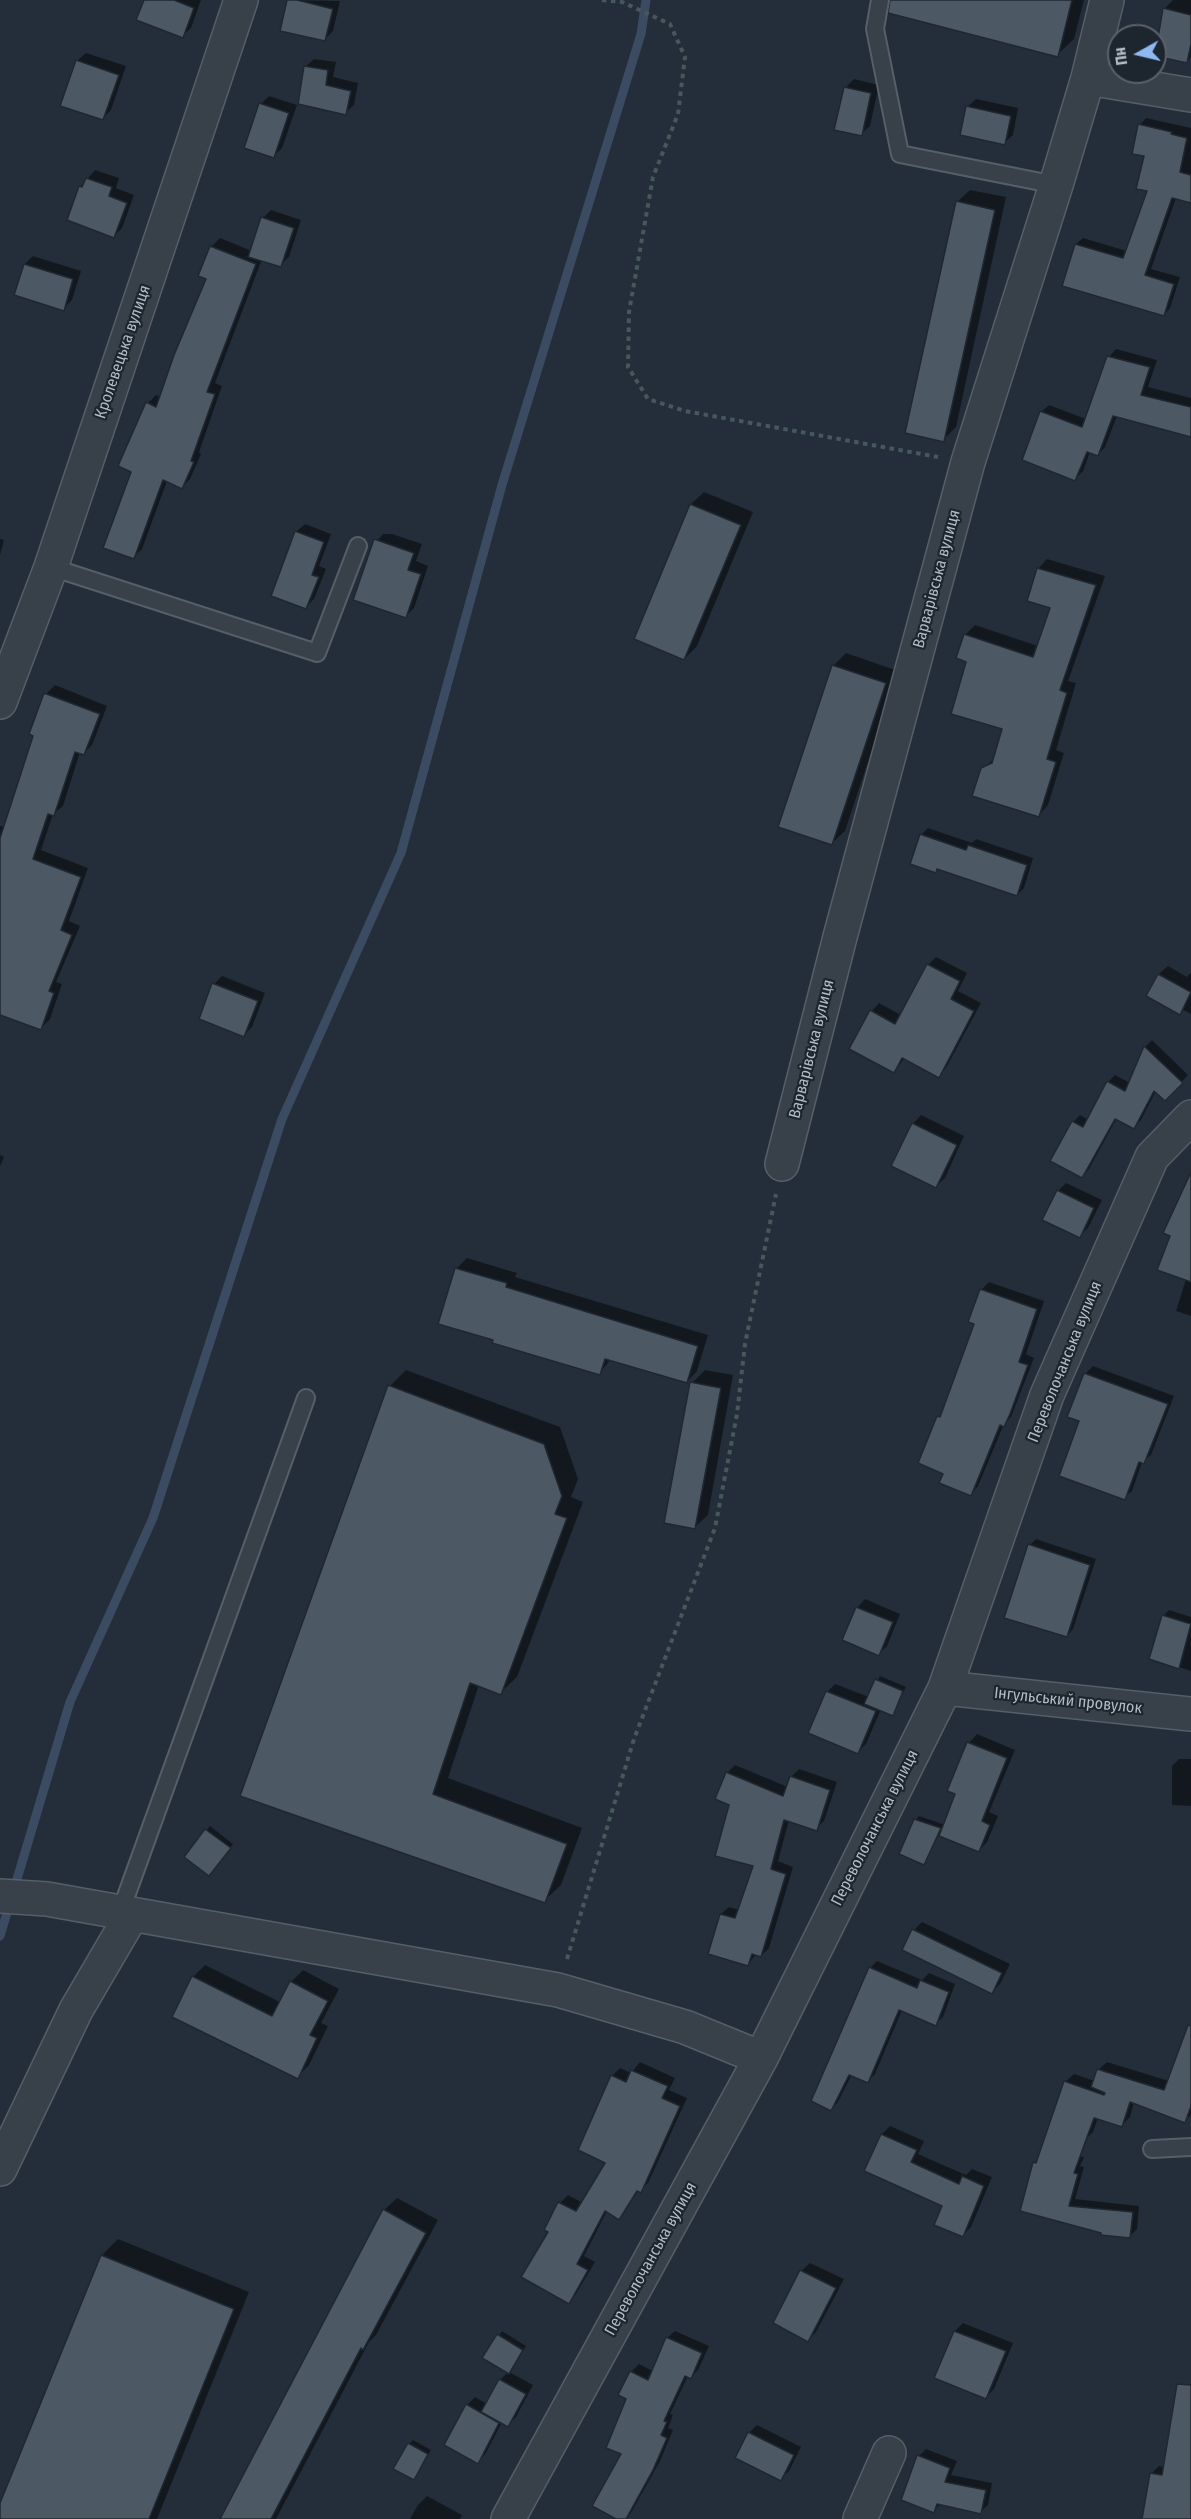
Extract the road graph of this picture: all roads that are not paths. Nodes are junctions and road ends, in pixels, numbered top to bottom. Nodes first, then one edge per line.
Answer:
1 (241, 0) edge
2 (880, 0) edge
3 (1107, 0) edge
4 (1088, 78) junction
5 (1191, 95) edge
6 (1056, 185) junction
7 (358, 546) dead end
8 (51, 567) junction
9 (0, 702) edge
10 (1191, 1117) edge
11 (782, 1164) road end
12 (306, 1398) dead end
13 (945, 1688) junction
14 (1191, 1714) edge
15 (0, 1896) edge
16 (126, 1914) junction
17 (761, 2058) junction
18 (1191, 2147) edge
19 (1152, 2149) dead end
20 (0, 2169) edge
21 (889, 2453) dead end
22 (508, 2519) edge
23 (860, 2519) edge

1 - 8 street, Кролевецька вулиця
2 - 6 lane
3 - 4 street, Варварівська вулиця
4 - 5 street
4 - 6 street, Варварівська вулиця
6 - 11 street, Варварівська вулиця
7 - 8 lane
8 - 9 street, Кролевецька вулиця
10 - 13 street, Переволочанська вулиця
12 - 16 lane
13 - 14 street, Інгульський провулок
13 - 17 street, Переволочанська вулиця
15 - 16 street
16 - 17 street
16 - 20 street
17 - 22 street, Переволочанська вулиця
18 - 19 lane
21 - 23 street

